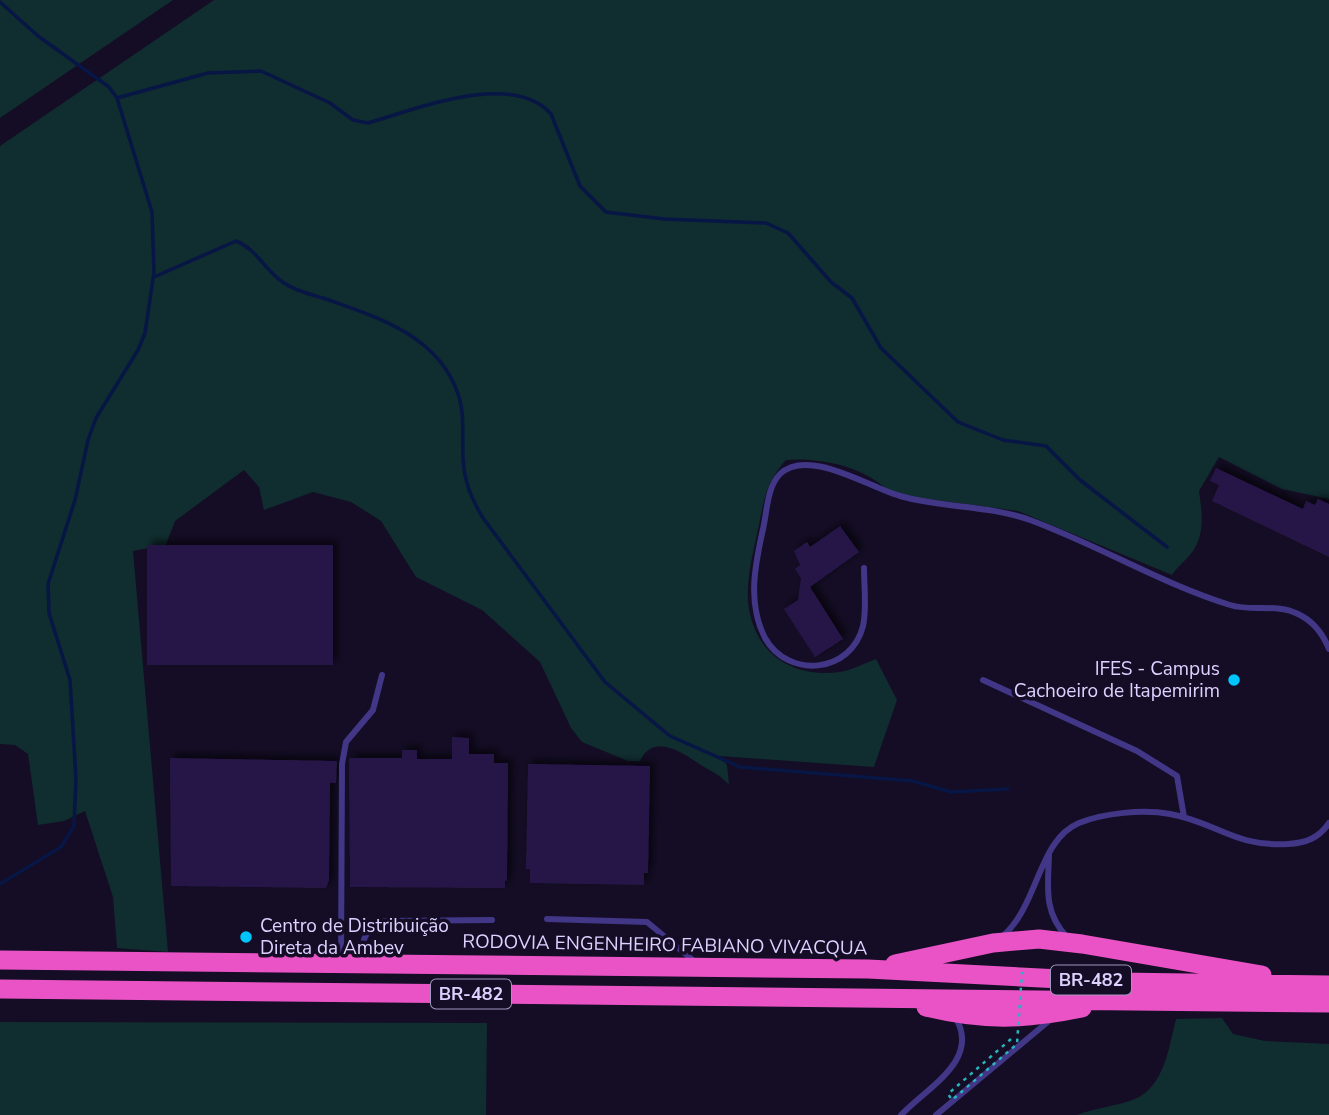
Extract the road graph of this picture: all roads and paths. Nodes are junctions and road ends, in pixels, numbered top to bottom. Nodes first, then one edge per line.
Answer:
1 (864, 568) dead end
2 (1329, 649) edge
3 (382, 675) dead end
4 (983, 680) dead end
5 (1184, 817) junction
6 (1329, 823) edge
7 (1049, 853) junction
8 (547, 919) dead end
9 (492, 920) dead end
10 (993, 943) junction
11 (1074, 943) junction
12 (0, 957) edge
13 (341, 964) junction
14 (362, 964) junction
15 (700, 968) junction
16 (868, 970) junction
17 (1022, 972) dead end
18 (1322, 984) edge
19 (0, 991) edge
20 (891, 998) junction
21 (1121, 1001) junction
22 (1329, 1003) edge
23 (951, 1013) junction
24 (1058, 1013) junction
25 (1011, 1039) dead end
26 (952, 1100) junction
27 (901, 1115) edge
28 (936, 1115) edge

1 - 2 lane
3 - 13 lane
4 - 5 lane
5 - 6 lane
5 - 7 lane
7 - 10 lane
7 - 11 lane
8 - 15 lane
9 - 14 lane
10 - 11 highway
10 - 16 highway
11 - 18 highway
12 - 13 highway, RODOVIA ENGENHEIRO FABIANO VIVACQUA / BR-482
13 - 14 highway, RODOVIA ENGENHEIRO FABIANO VIVACQUA / BR-482
14 - 15 highway, RODOVIA ENGENHEIRO FABIANO VIVACQUA / BR-482
15 - 16 highway, RODOVIA ENGENHEIRO FABIANO VIVACQUA / BR-482
16 - 18 highway, RODOVIA ENGENHEIRO FABIANO VIVACQUA / BR-482
17 - 26 path, bridge
19 - 20 highway, BR-482
20 - 21 highway, BR-482
20 - 23 highway
21 - 22 highway, BR-482
21 - 24 highway
23 - 24 highway
23 - 27 lane
24 - 26 lane
25 - 26 path, bridge
26 - 28 lane

